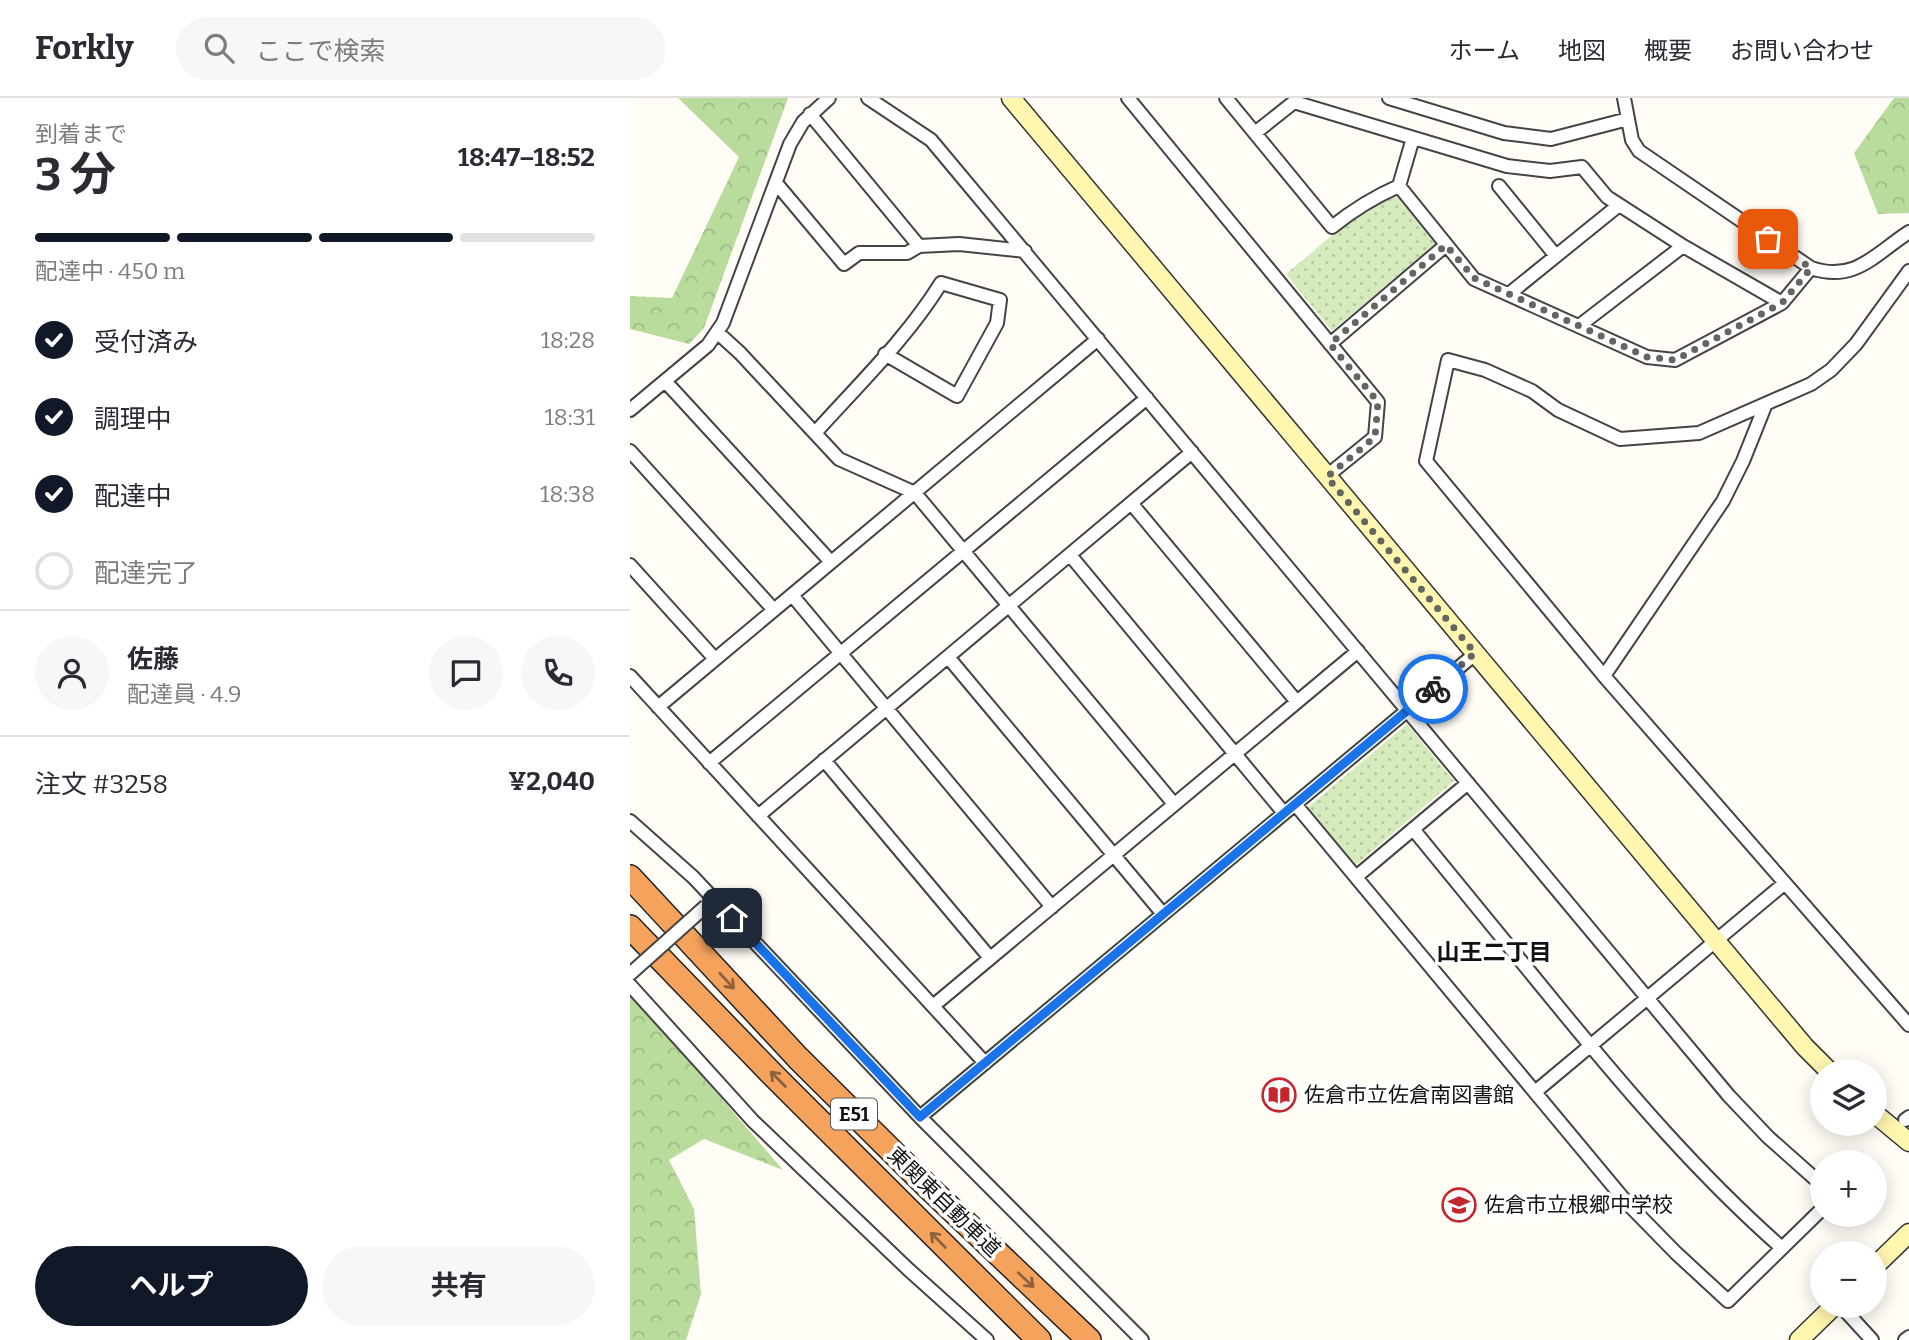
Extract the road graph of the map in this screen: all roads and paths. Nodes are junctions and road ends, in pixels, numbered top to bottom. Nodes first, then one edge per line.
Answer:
1 (829, 98) edge
2 (868, 98) edge
3 (1011, 98) edge
4 (1128, 98) edge
5 (1226, 98) edge
6 (1389, 98) edge
7 (1624, 98) edge
8 (810, 114) junction
9 (1628, 119) junction
10 (1255, 133) junction
11 (1413, 138) junction
12 (776, 183) junction
13 (1399, 186) junction
14 (1499, 186) dead end
15 (1619, 205) junction
16 (1909, 232) edge
17 (1446, 245) junction
18 (919, 246) junction
19 (1683, 246) junction
20 (1025, 251) junction
21 (1556, 256) junction
22 (1811, 268) junction
23 (1909, 271) edge
24 (1509, 295) junction
25 (1782, 303) junction
26 (1579, 326) junction
27 (717, 332) junction
28 (1098, 339) junction
29 (1330, 344) junction
30 (885, 354) junction
31 (665, 381) junction
32 (1147, 398) junction
33 (1765, 406) junction
34 (630, 410) edge
35 (815, 433) junction
36 (630, 451) edge
37 (1192, 452) junction
38 (1327, 477) junction
39 (915, 493) junction
40 (1131, 503) junction
41 (963, 551) junction
42 (1070, 555) junction
43 (831, 562) junction
44 (630, 565) edge
45 (792, 595) junction
46 (1009, 606) junction
47 (774, 610) junction
48 (1358, 651) junction
49 (841, 653) junction
50 (1475, 653) junction
51 (948, 657) junction
52 (715, 659) junction
53 (630, 676) edge
54 (1604, 676) junction
55 (1297, 702) junction
56 (658, 707) junction
57 (886, 708) junction
58 (1407, 710) junction
59 (1235, 754) junction
60 (824, 760) junction
61 (709, 763) junction
62 (1468, 783) junction
63 (1174, 804) junction
64 (1295, 804) junction
65 (1284, 813) junction
66 (758, 816) junction
67 (630, 821) edge
68 (1413, 829) junction
69 (1114, 855) junction
70 (630, 877) edge
71 (1356, 877) junction
72 (1785, 883) junction
73 (710, 903) junction
74 (1052, 906) junction
75 (1163, 914) junction
76 (630, 927) edge
77 (1716, 941) junction
78 (990, 958) junction
79 (630, 974) edge
80 (630, 985) edge
81 (1647, 997) junction
82 (933, 1006) junction
83 (1909, 1025) edge
84 (1590, 1045) junction
85 (1817, 1059) edge
86 (985, 1063) junction
87 (1535, 1092) junction
88 (920, 1117) junction
89 (1887, 1124) edge
90 (1909, 1142) edge
91 (1810, 1174) edge
92 (1810, 1221) edge
93 (1909, 1233) edge
94 (1782, 1248) junction
95 (1887, 1254) edge
96 (1822, 1318) edge
97 (1851, 1318) edge
98 (1869, 1339) edge
99 (987, 1340) edge
100 (1039, 1340) edge
101 (1089, 1340) edge
102 (1142, 1340) edge
103 (1799, 1340) edge

1 - 8 street
2 - 20 street
3 - 38 street
4 - 29 street
5 - 10 street
6 - 9 street
7 - 9 street
8 - 12 street
8 - 18 street
9 - 22 street
10 - 11 street
10 - 13 street
11 - 13 street
11 - 15 street
12 - 18 street
12 - 27 street
13 - 17 street
14 - 21 street
15 - 19 street
15 - 21 street
16 - 22 street
17 - 24 street
17 - 29 street
18 - 20 street
19 - 25 street
19 - 26 street
20 - 28 street
21 - 24 street
22 - 25 street
23 - 33 street
24 - 26 street
25 - 26 street
27 - 31 street
27 - 35 street
28 - 32 street
28 - 39 street
29 - 38 street
30 - 30 street
30 - 35 street
31 - 34 street
31 - 43 street
32 - 37 street
32 - 41 street
33 - 54 street
33 - 54 street
35 - 39 street
36 - 47 street
37 - 40 street
37 - 48 street
38 - 50 street
39 - 41 street
39 - 43 street
40 - 42 street
40 - 55 street
41 - 46 street
41 - 49 street
42 - 46 street
42 - 59 street
43 - 45 street
44 - 52 street
45 - 47 street
45 - 49 street
46 - 51 street
46 - 63 street
47 - 52 street
48 - 55 street
48 - 58 street
49 - 57 street
49 - 61 street
50 - 58 street
50 - 77 street
51 - 57 street
51 - 69 street
52 - 56 street
53 - 56 street
54 - 72 street
55 - 59 street
56 - 61 street
57 - 60 street
57 - 74 street
58 - 62 street
58 - 64 street
59 - 63 street
59 - 65 street
60 - 66 street
60 - 78 street
61 - 66 street
62 - 68 street
62 - 81 street
63 - 69 street
64 - 65 street
64 - 71 street
65 - 75 street
66 - 82 street
67 - 73 street
68 - 71 street
68 - 84 street
69 - 74 street
69 - 75 street
70 -> 101 highway, 東関東自動車道 / E51
71 - 87 street
72 - 77 street
72 - 83 street
73 - 79 street, bridge
73 - 88 street
74 - 78 street
75 - 86 street
100 -> 76 highway, 東関東自動車道 / E51
77 - 81 street
77 - 85 street
78 - 82 street
80 - 99 street
81 - 84 street
81 - 91 street
82 - 86 street
84 - 87 street
84 - 94 street
86 - 88 street
87 - 94 street
88 - 102 street
89 - 90 street
92 - 94 street
93 - 95 street
96 - 103 street
97 - 98 street

